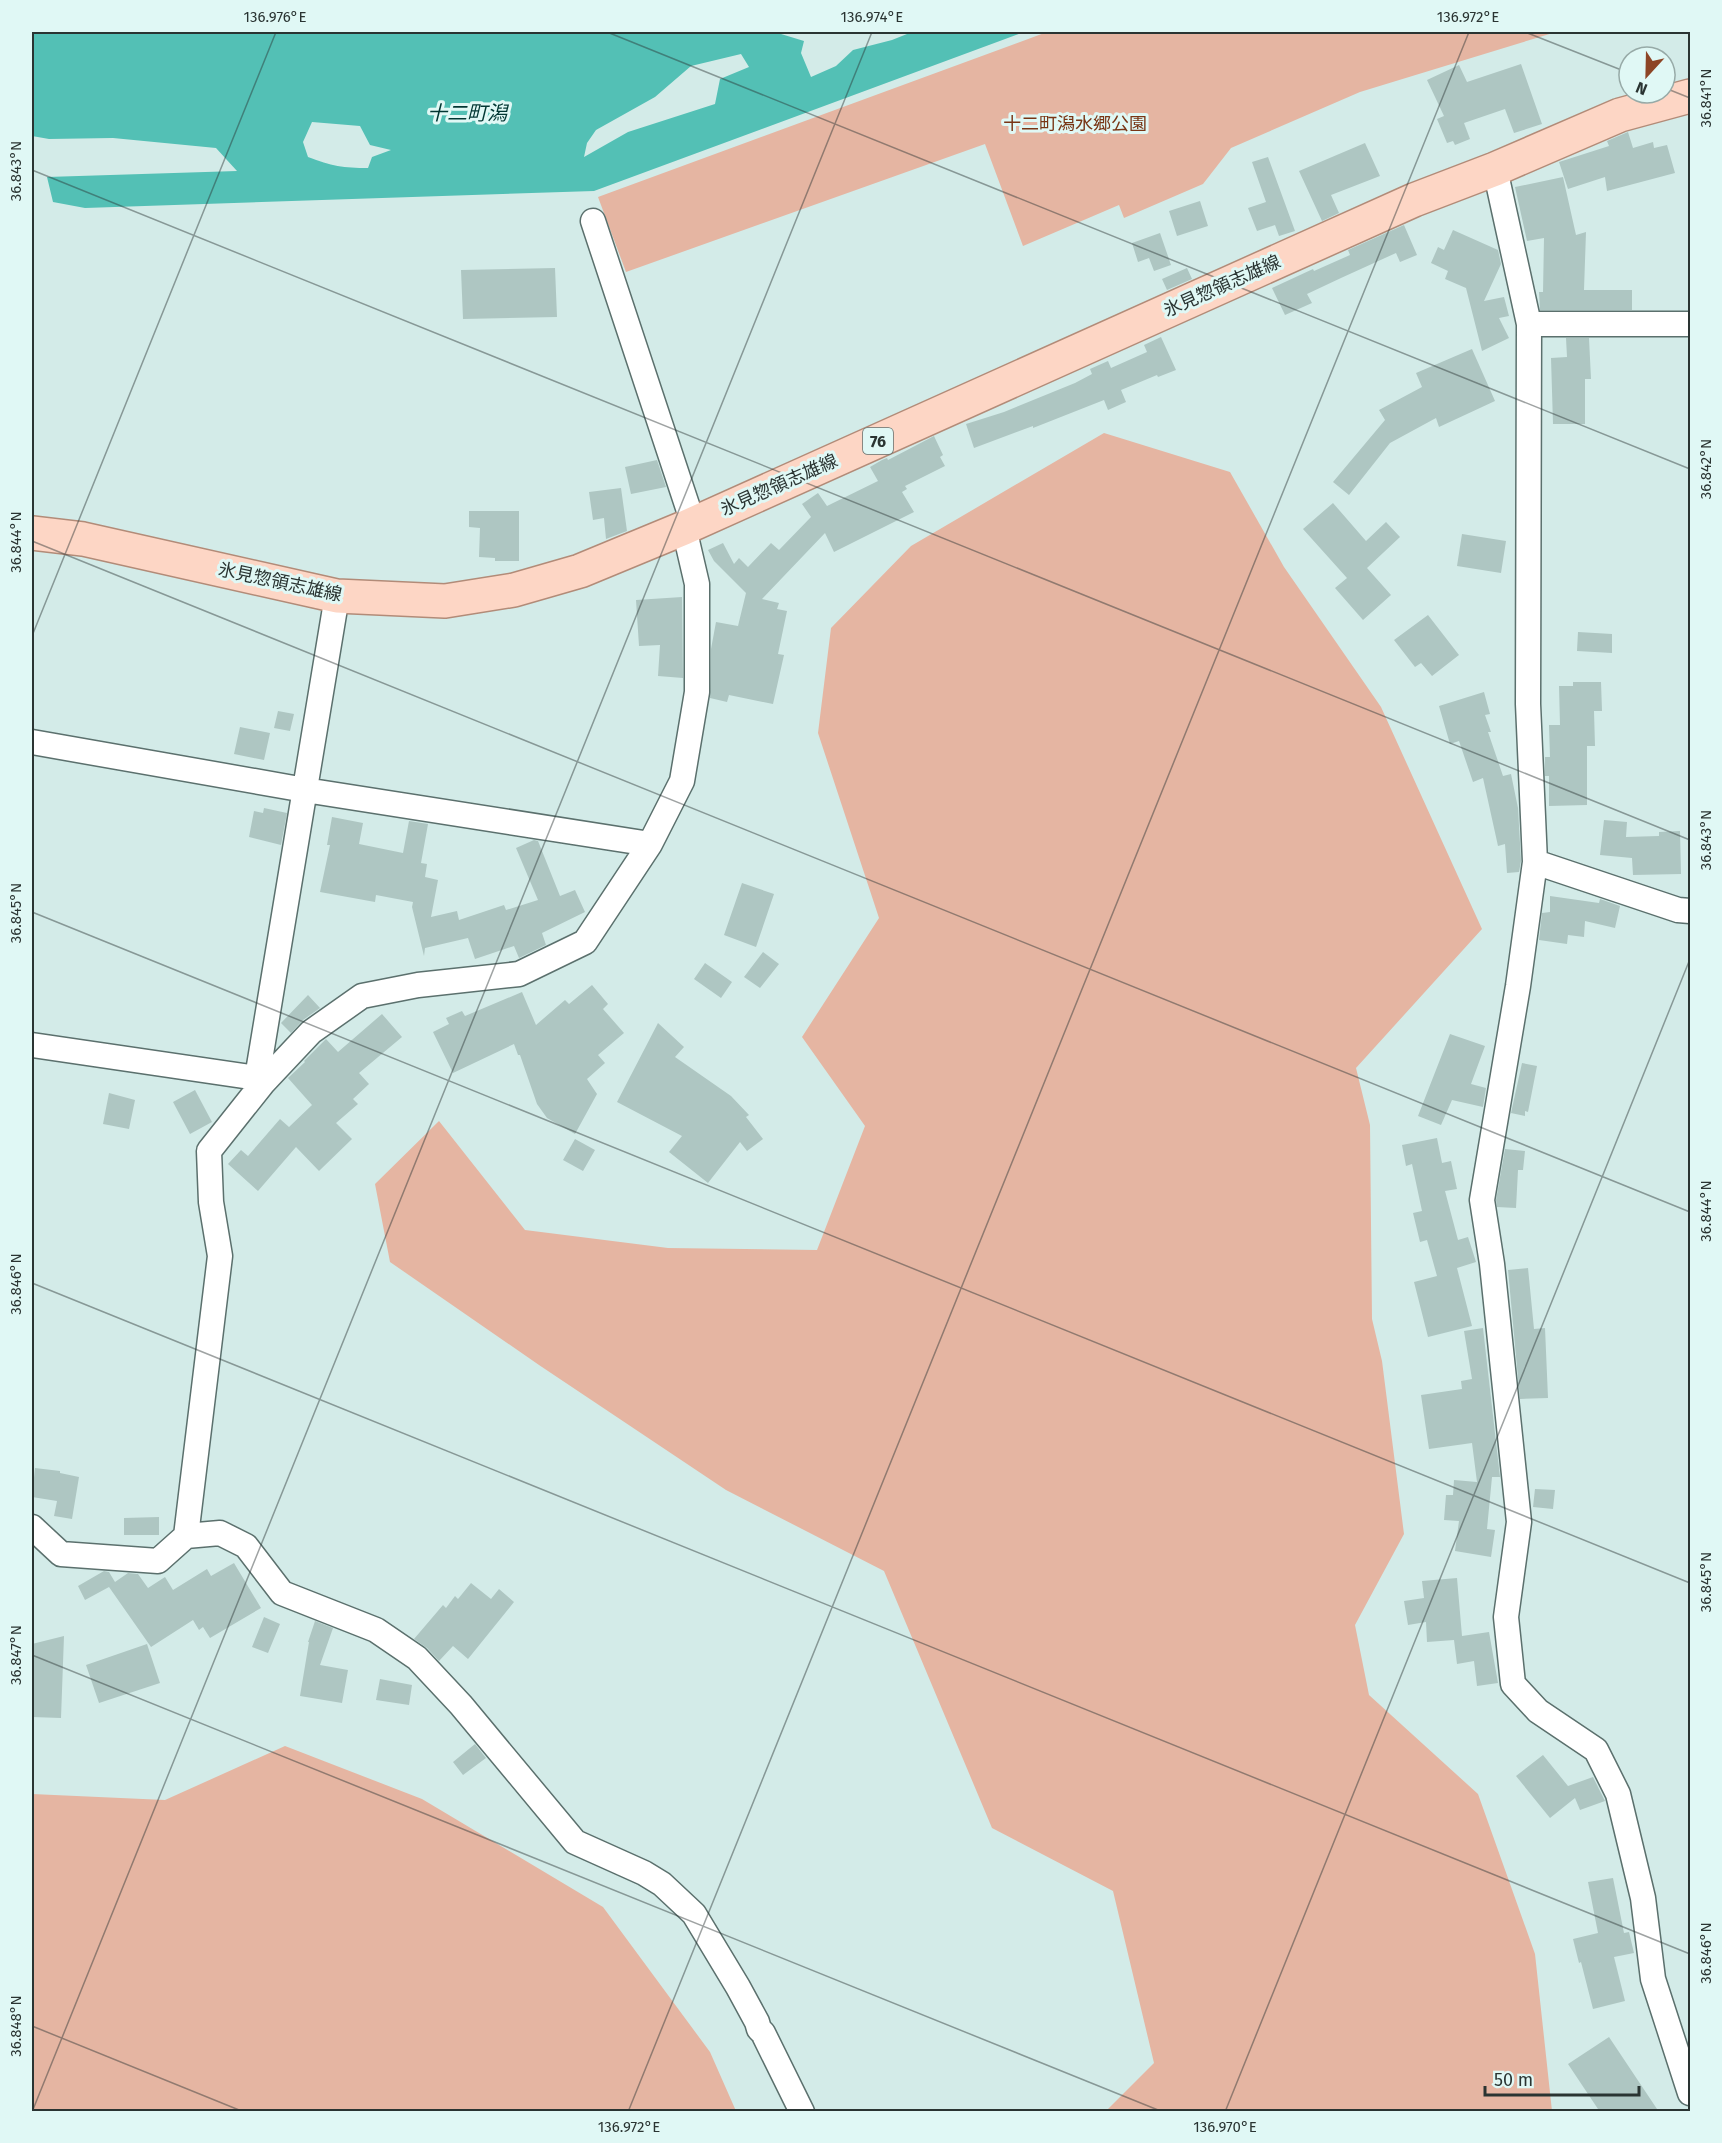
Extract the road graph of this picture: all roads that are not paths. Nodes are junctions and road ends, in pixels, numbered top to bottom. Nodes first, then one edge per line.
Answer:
1 (1690, 96) edge
2 (1495, 169) junction
3 (593, 221) dead end
4 (1529, 324) junction
5 (1690, 324) edge
6 (689, 526) junction
7 (32, 533) edge
8 (337, 596) junction
9 (32, 742) edge
10 (305, 790) junction
11 (650, 844) junction
12 (1535, 862) junction
13 (1690, 911) edge
14 (32, 1045) edge
15 (260, 1080) junction
16 (32, 1527) edge
17 (186, 1536) junction
18 (1688, 2078) edge
19 (802, 2112) edge

1 - 2 main road, 氷見惣領志雄線 / 76
2 - 4 street
2 - 6 main road, 氷見惣領志雄線 / 76
3 - 6 street
4 - 5 street
4 - 12 street
6 - 8 main road, 氷見惣領志雄線 / 76
6 - 11 street
7 - 8 main road, 氷見惣領志雄線 / 76
8 - 10 street
9 - 10 street
10 - 11 street
10 - 15 street
11 - 15 street
12 - 13 street
12 - 18 street
14 - 15 street
15 - 17 street
16 - 17 street
17 - 19 street

